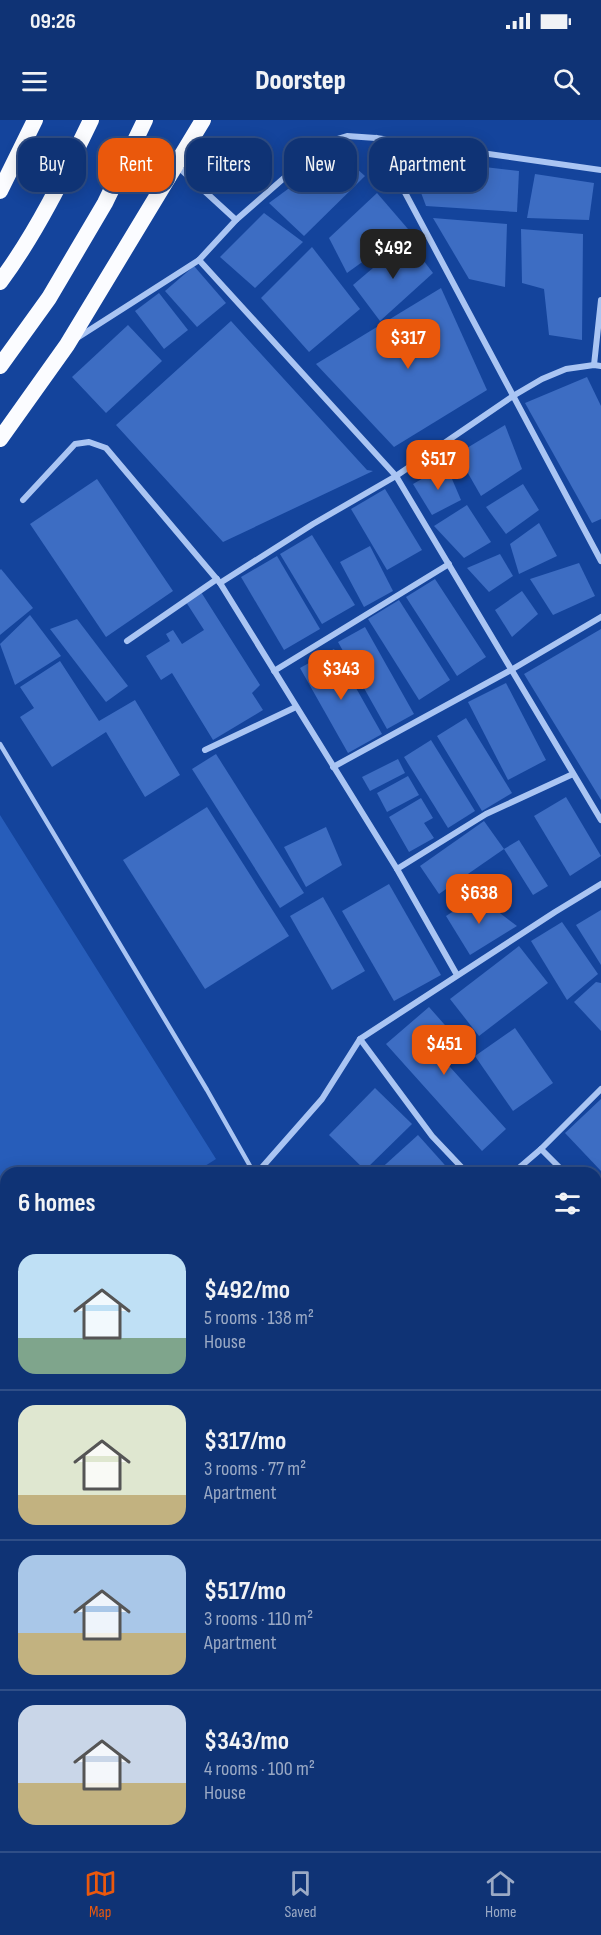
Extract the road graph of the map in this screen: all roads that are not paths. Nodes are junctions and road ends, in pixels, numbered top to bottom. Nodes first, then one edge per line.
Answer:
1 (34, 120) edge
2 (91, 120) edge
3 (145, 120) edge
4 (203, 120) edge
5 (376, 138) edge
6 (487, 154) edge
7 (176, 164) junction
8 (601, 170) edge
9 (0, 191) edge
10 (405, 192) edge
11 (236, 220) junction
12 (199, 260) junction
13 (0, 282) edge
14 (601, 300) edge
15 (67, 345) junction
16 (0, 366) edge
17 (598, 366) edge
18 (513, 396) junction
19 (0, 439) edge
20 (396, 476) junction
21 (23, 500) dead end
22 (601, 561) edge
23 (449, 564) junction
24 (218, 581) junction
25 (601, 617) edge
26 (127, 641) dead end
27 (274, 670) junction
28 (511, 670) junction
29 (296, 707) junction
30 (0, 744) edge
31 (205, 750) dead end
32 (333, 767) junction
33 (573, 774) junction
34 (601, 820) edge
35 (397, 869) junction
36 (601, 885) edge
37 (458, 975) junction
38 (360, 1039) junction
39 (601, 1089) edge
40 (541, 1149) junction
41 (252, 1167) edge
42 (260, 1167) edge
43 (461, 1167) edge
44 (520, 1167) edge
45 (559, 1167) edge

1 - 9 highway
2 - 13 highway
3 - 16 highway
4 - 7 highway
5 - 11 street
6 - 8 street
7 - 11 street
7 - 15 highway
10 - 18 street
11 - 12 street
12 - 15 street
12 - 20 street
14 - 17 street
15 - 19 highway
17 - 18 street
18 - 20 street
18 - 22 street
20 - 23 street
20 - 24 street
21 - 24 street
23 - 27 street
23 - 28 street
24 - 26 street
24 - 27 street
25 - 28 street
27 - 29 street
28 - 32 street
28 - 33 street
29 - 31 street
29 - 32 street
30 - 41 lane
32 - 35 street
33 - 34 street
33 - 35 street
35 - 37 street
36 - 37 street
37 - 38 street
38 - 42 street
38 - 43 street
39 - 40 street
40 - 44 street
40 - 45 street

